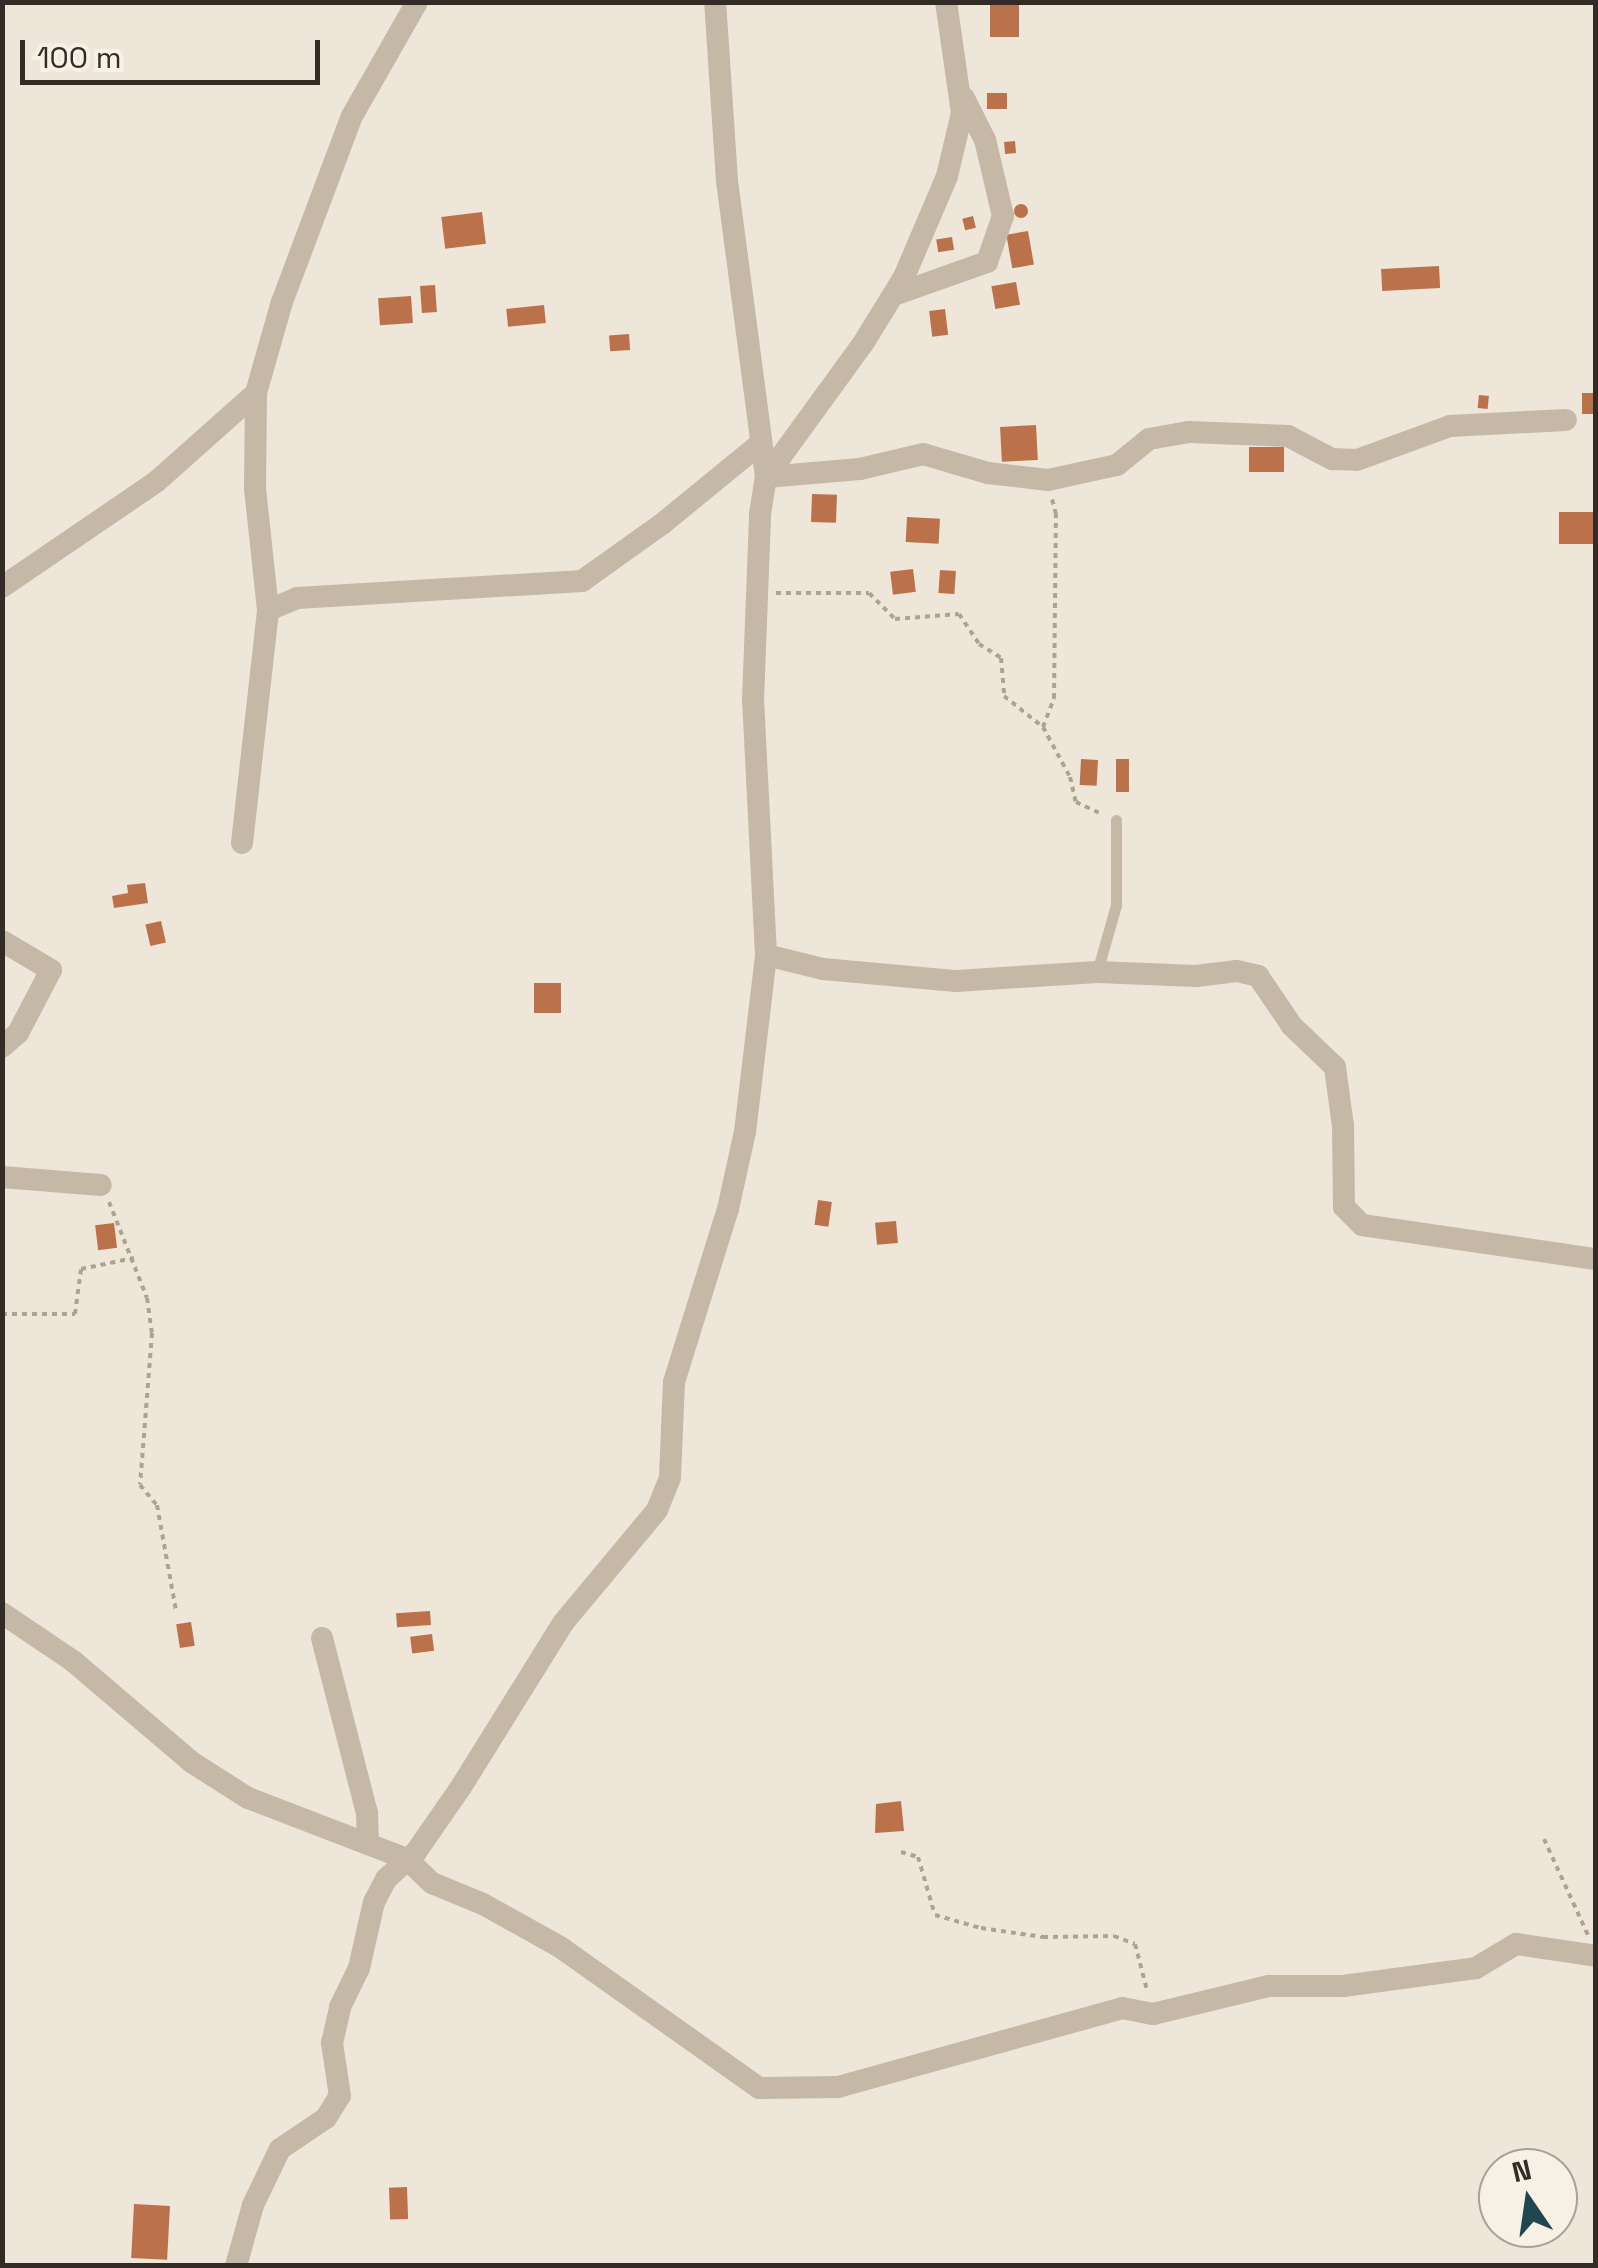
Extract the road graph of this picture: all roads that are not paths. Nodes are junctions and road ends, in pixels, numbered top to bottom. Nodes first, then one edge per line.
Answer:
1 (417, 2) edge
2 (715, 2) edge
3 (946, 2) edge
4 (958, 86) junction
5 (894, 295) junction
6 (256, 393) junction
7 (1566, 420) dead end
8 (761, 442) junction
9 (766, 477) junction
10 (2, 587) edge
11 (268, 610) junction
12 (1116, 820) road end
13 (242, 843) dead end
14 (2, 941) edge
15 (766, 954) junction
16 (1096, 972) junction
17 (4, 1044) edge
18 (2, 1177) edge
19 (102, 1185) road end
20 (1596, 1260) edge
21 (2, 1613) edge
22 (322, 1638) dead end
23 (368, 1842) junction
24 (407, 1859) junction
25 (1592, 1947) edge
26 (236, 2266) edge

1 - 6 street
2 - 8 street
3 - 4 street
4 - 5 street
4 - 5 street
5 - 9 street
6 - 10 street
6 - 11 street
7 - 9 street
8 - 9 street
8 - 11 street
9 - 15 street
11 - 13 street
12 - 16 lane
14 - 17 street
15 - 16 street
15 - 24 street
16 - 20 street
18 - 19 street
21 - 23 street
22 - 23 street
23 - 24 street
24 - 25 street
24 - 26 street

